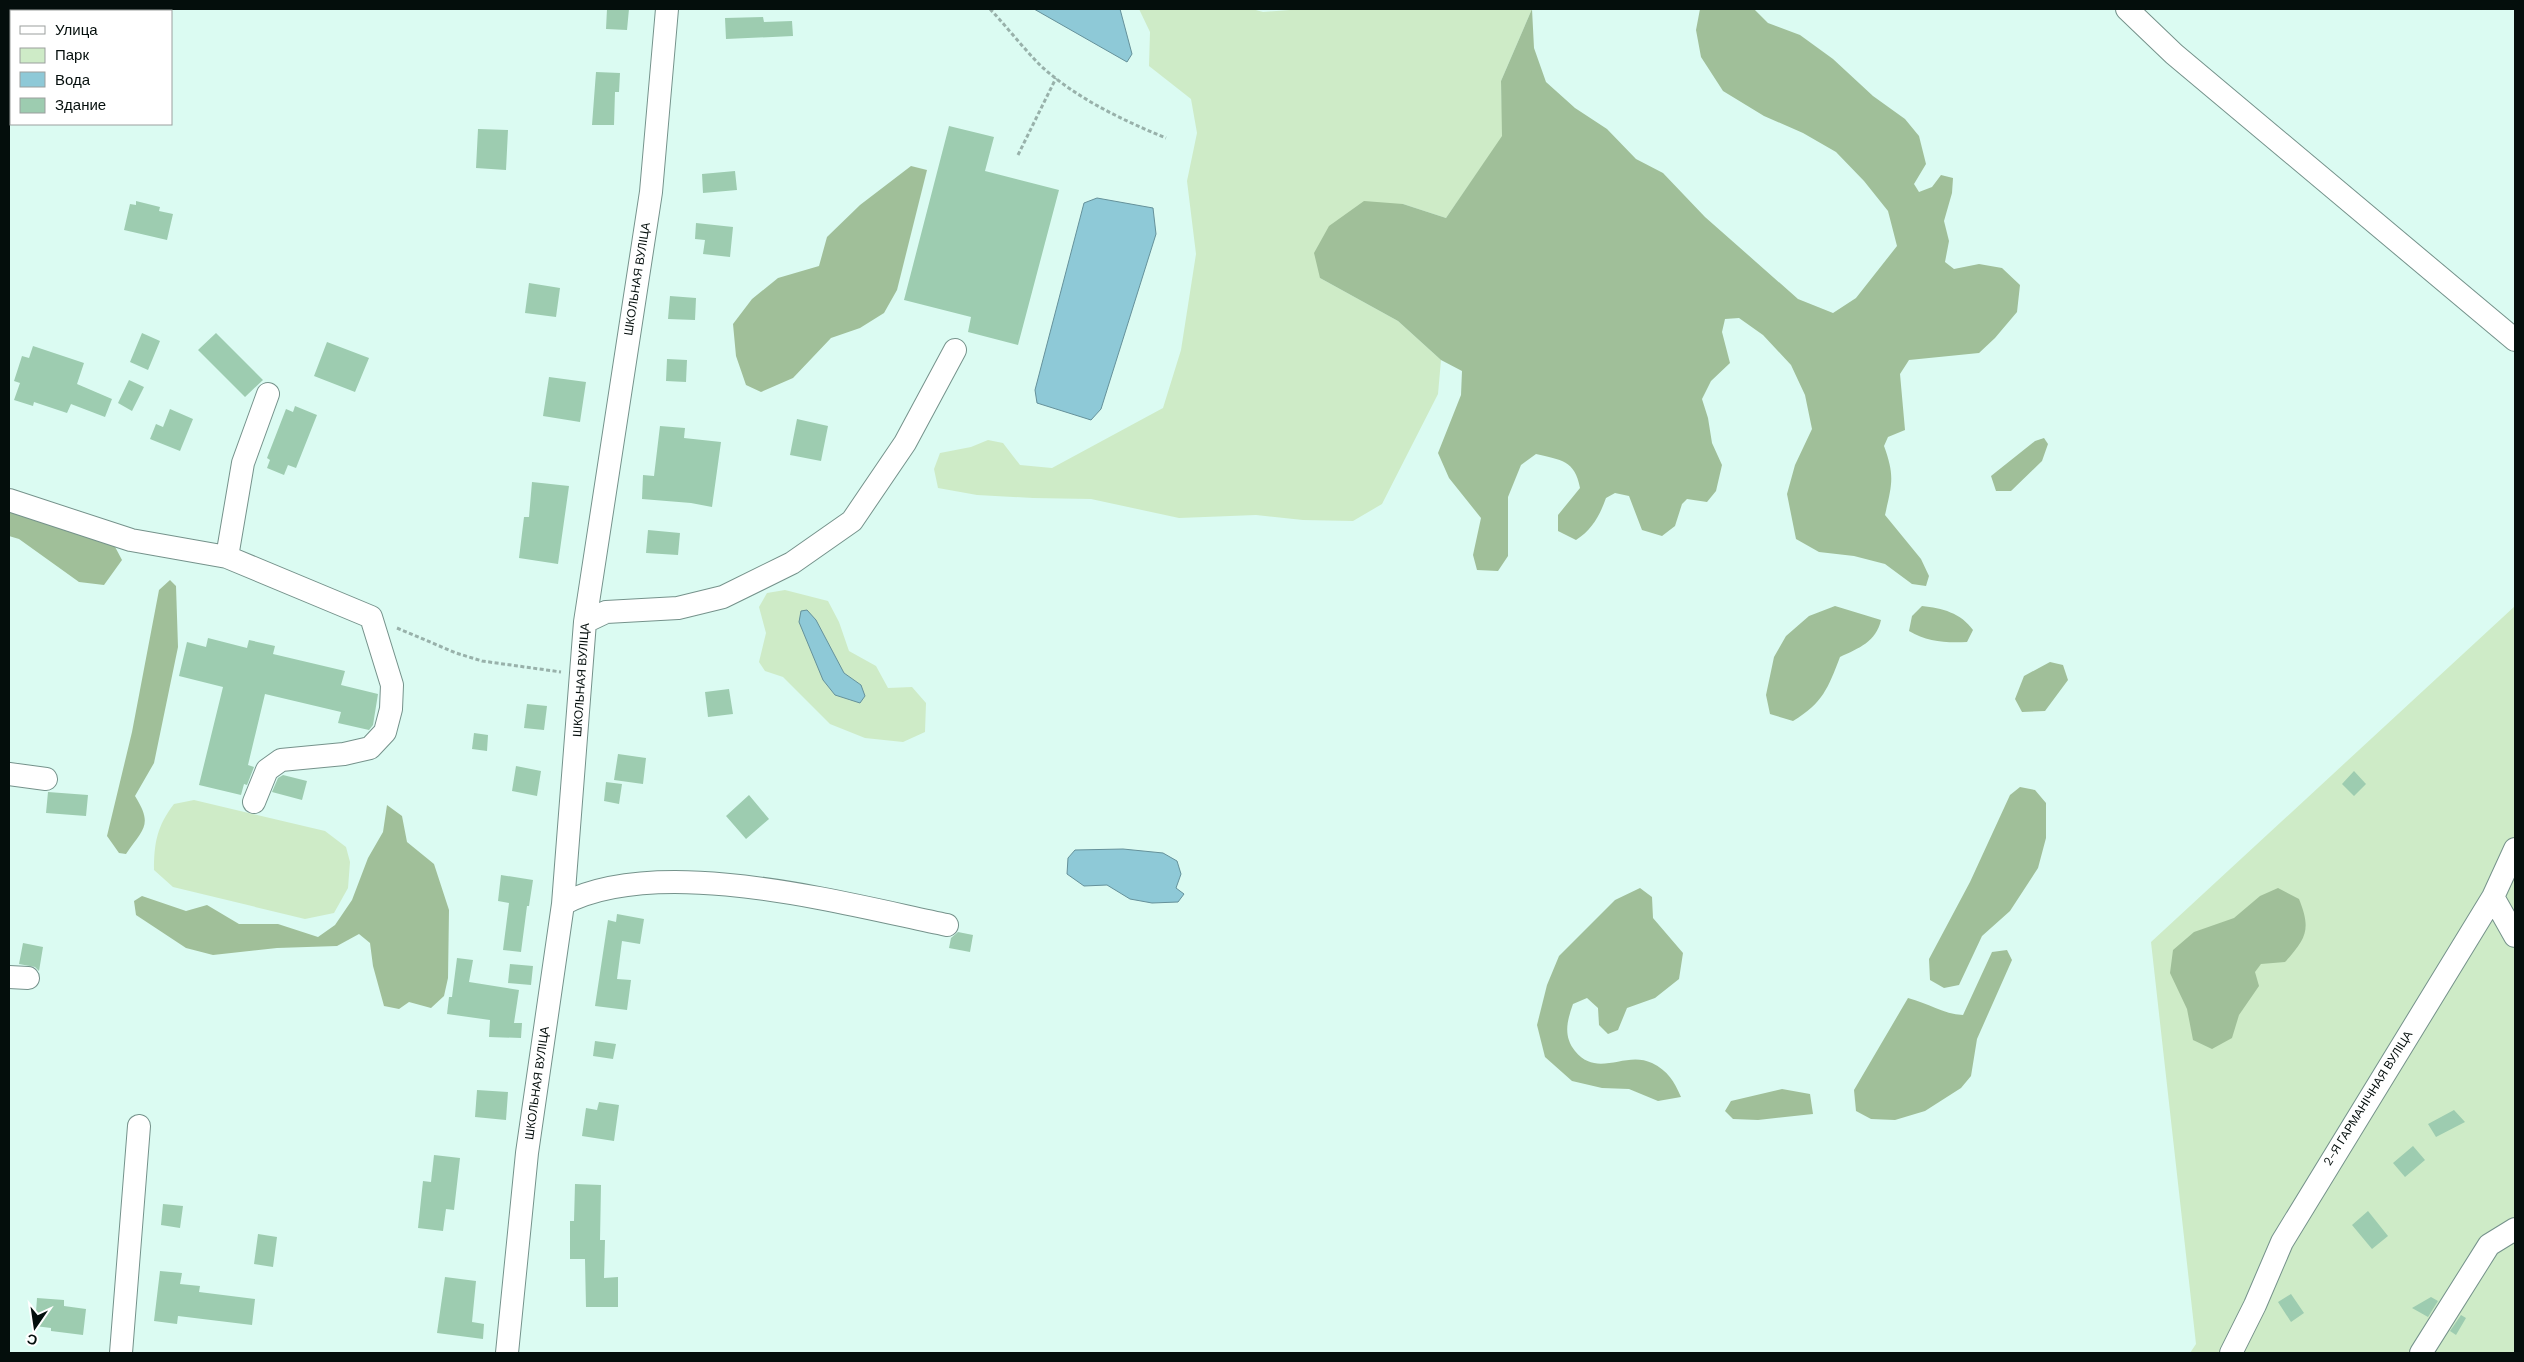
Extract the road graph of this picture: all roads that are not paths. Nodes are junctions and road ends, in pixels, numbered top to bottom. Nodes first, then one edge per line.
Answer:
1 (668, 9) edge
2 (2127, 9) edge
3 (2515, 340) edge
4 (955, 350) dead end
5 (268, 394) dead end
6 (9, 500) edge
7 (227, 557) junction
8 (585, 622) junction
9 (9, 774) edge
10 (46, 778) dead end
11 (254, 802) dead end
12 (2515, 849) edge
13 (2493, 897) junction
14 (563, 904) junction
15 (947, 925) dead end
16 (2515, 936) edge
17 (139, 1126) dead end
18 (2515, 1228) edge
19 (121, 1353) edge
20 (507, 1353) edge
21 (2231, 1353) edge
22 (2420, 1353) edge

1 - 8 street, ШКОЛЬНАЯ ВУЛІЦА
2 - 3 street
4 - 8 street
5 - 7 street
6 - 7 street
7 - 11 street
8 - 14 street, ШКОЛЬНАЯ ВУЛІЦА
9 - 10 street
12 - 13 street, 2-Я ГАРМАНІЧНАЯ ВУЛІЦА
13 - 16 street
13 - 21 street, 2-Я ГАРМАНІЧНАЯ ВУЛІЦА
14 - 15 street
14 - 20 street, ШКОЛЬНАЯ ВУЛІЦА
17 - 19 street
18 - 22 street

